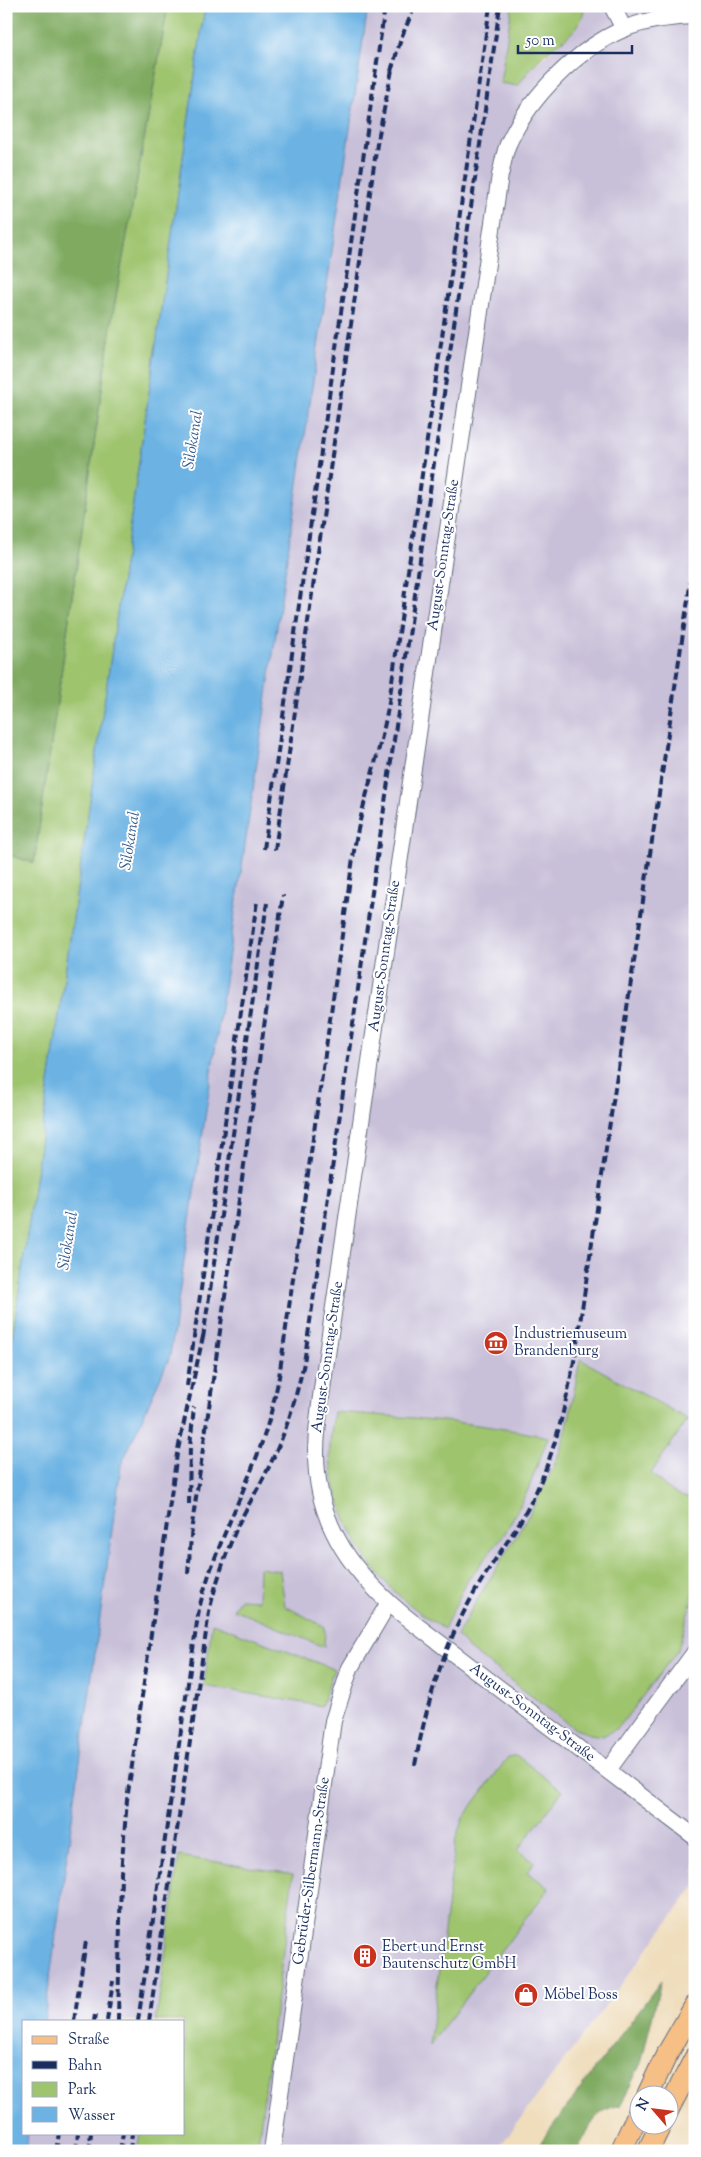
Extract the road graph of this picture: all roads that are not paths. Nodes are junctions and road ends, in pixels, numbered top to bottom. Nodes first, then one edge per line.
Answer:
1 (612, 6) edge
2 (695, 16) edge
3 (624, 29) junction
4 (388, 1604) junction
5 (695, 1652) edge
6 (608, 1770) junction
7 (695, 1837) edge
8 (695, 2006) edge
9 (695, 2058) edge
10 (653, 2084) edge
11 (678, 2091) edge
12 (629, 2134) edge
13 (656, 2134) edge
14 (272, 2151) edge
15 (621, 2151) edge
16 (648, 2151) edge

1 - 3 street
2 - 3 street, August-Sonntag-Straße
3 - 4 street, August-Sonntag-Straße
4 - 6 street, August-Sonntag-Straße
4 - 14 street, Gebrüder-Silbermann-Straße
5 - 6 street
6 - 7 street, August-Sonntag-Straße
8 - 10 main road
9 - 11 main road
12 - 15 main road
13 - 16 main road

